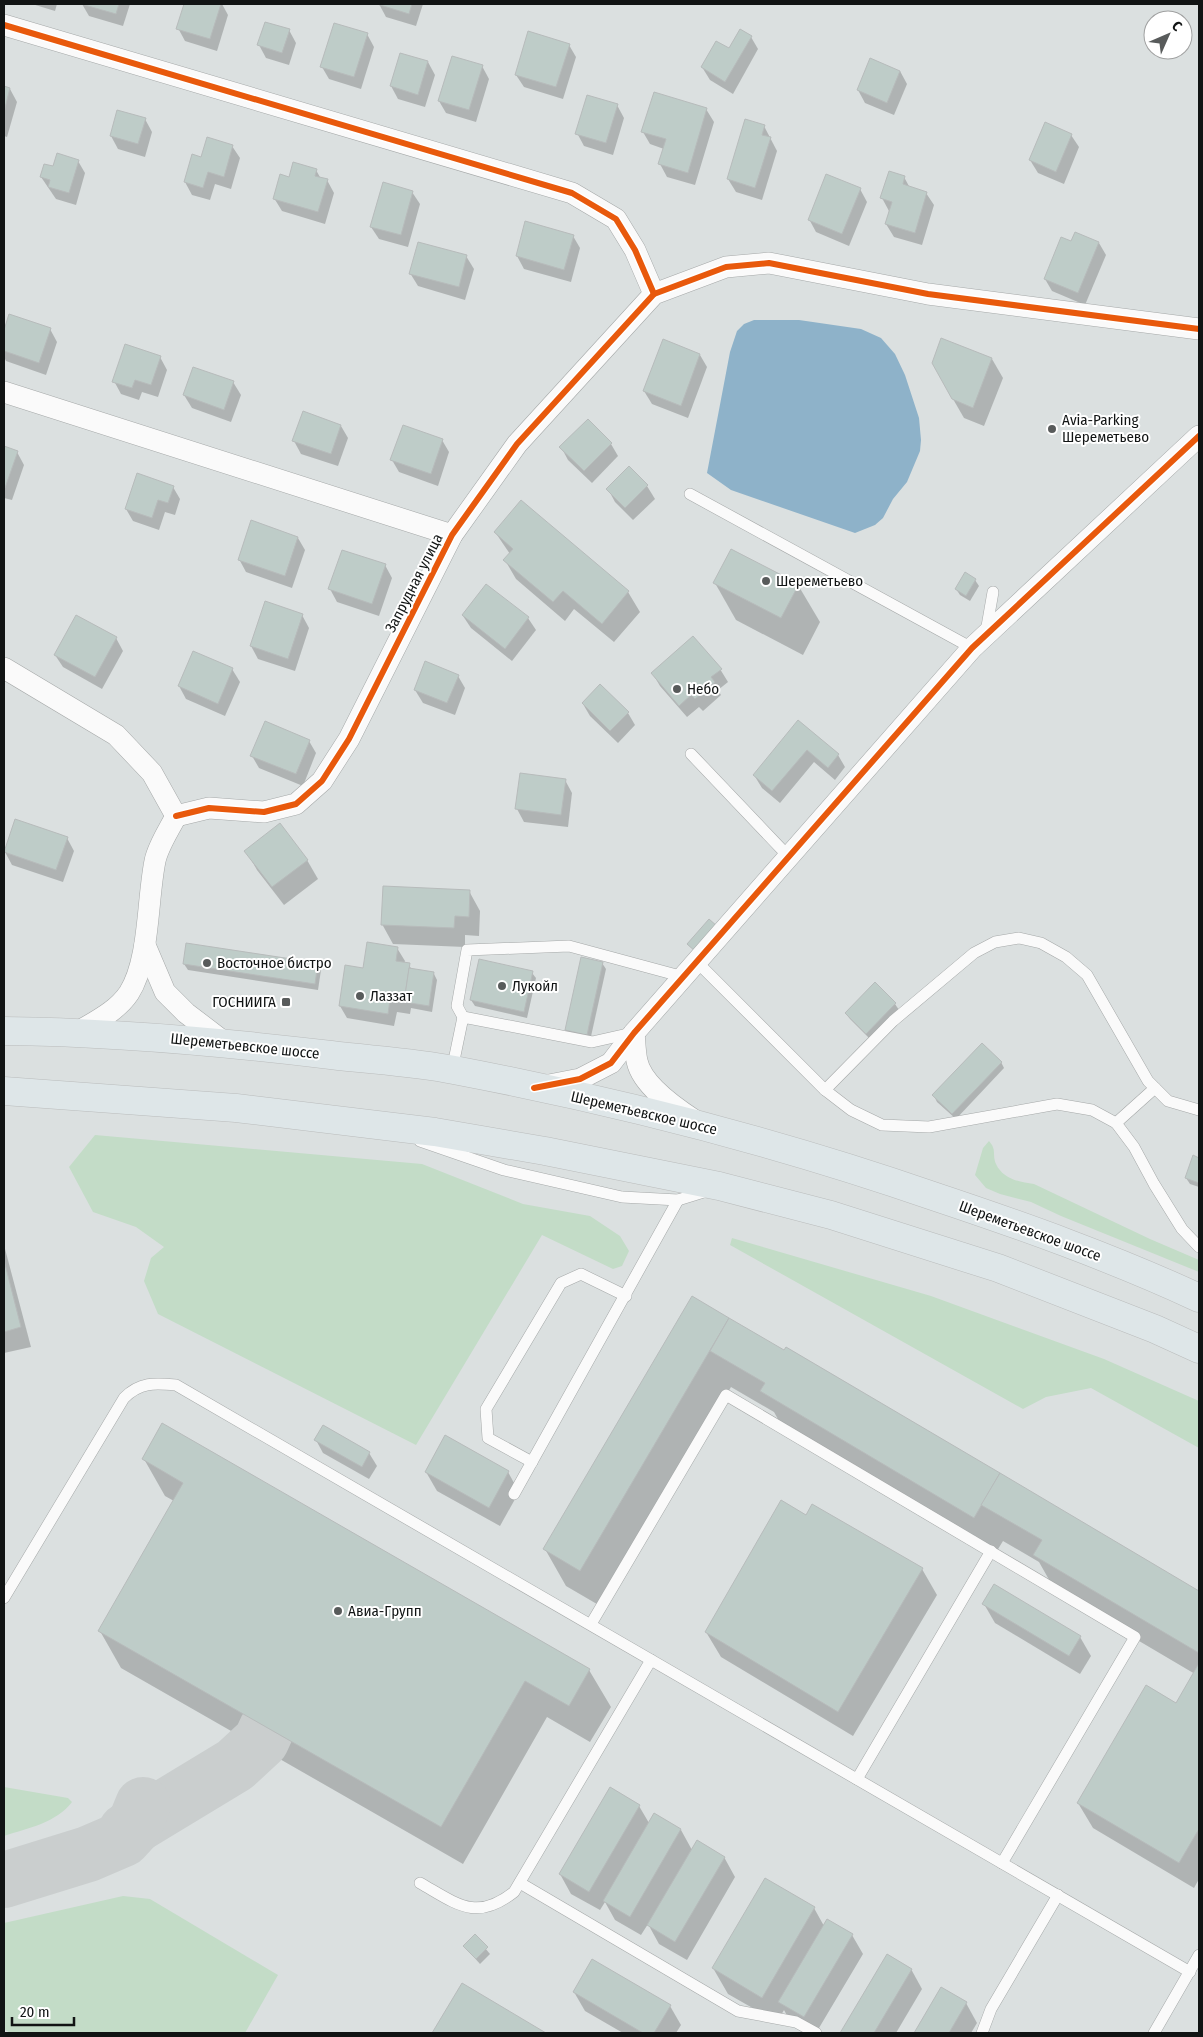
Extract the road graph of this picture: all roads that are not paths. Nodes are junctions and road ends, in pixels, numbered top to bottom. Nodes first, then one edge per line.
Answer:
1 (4, 25) edge
2 (654, 294) junction
3 (1199, 329) edge
4 (4, 392) edge
5 (1199, 436) edge
6 (690, 494) dead end
7 (452, 535) junction
8 (994, 592) dead end
9 (979, 642) junction
10 (4, 668) edge
11 (691, 754) dead end
12 (176, 816) junction
13 (788, 856) junction
14 (145, 944) junction
15 (690, 969) junction
16 (463, 1017) junction
17 (4, 1032) edge
18 (78, 1032) junction
19 (634, 1033) junction
20 (224, 1042) junction
21 (452, 1070) junction
22 (534, 1088) junction
23 (1155, 1088) junction
24 (825, 1090) junction
25 (4, 1091) edge
26 (1199, 1110) edge
27 (1116, 1123) junction
28 (374, 1124) junction
29 (699, 1124) junction
30 (719, 1186) junction
31 (678, 1200) junction
32 (1199, 1248) edge
33 (626, 1296) junction
34 (1199, 1298) edge
35 (1199, 1349) edge
36 (532, 1462) junction
37 (514, 1494) dead end
38 (991, 1552) junction
39 (4, 1598) edge
40 (591, 1624) junction
41 (651, 1660) junction
42 (857, 1779) junction
43 (1002, 1863) junction
44 (420, 1883) dead end
45 (520, 1883) junction
46 (1058, 1895) junction
47 (1199, 1955) edge
48 (1190, 1972) junction
49 (816, 2033) edge
50 (982, 2033) edge
51 (1154, 2033) edge

1 - 2 street
2 - 3 street
2 - 7 street, Запрудная улица
4 - 7 street
5 - 9 street
6 - 9 lane
7 - 12 street, Запрудная улица
8 - 9 lane
9 - 13 street
10 - 12 street
11 - 13 lane
12 - 14 street
13 - 15 street
14 - 18 street
14 - 20 street
15 - 16 lane
15 - 19 street
15 - 24 lane
16 - 19 lane
16 - 21 lane
17 - 18 main road, Шереметьевское шоссе
18 - 20 main road, Шереметьевское шоссе
19 - 22 street
19 - 29 street
20 - 21 main road, Шереметьевское шоссе
21 - 22 main road, Шереметьевское шоссе
22 - 29 main road, Шереметьевское шоссе
23 - 24 lane
23 - 26 lane
23 - 27 lane
24 - 27 lane
25 - 28 main road
27 - 32 lane
28 - 30 main road
28 - 31 lane
29 - 34 main road, Шереметьевское шоссе
30 - 31 lane
30 - 35 main road
31 - 33 lane
33 - 36 lane
33 - 36 lane
36 - 37 lane
38 - 40 lane
38 - 42 lane
38 - 43 lane
39 - 40 lane
40 - 41 lane
41 - 42 lane
41 - 45 lane
42 - 43 lane
43 - 46 lane
44 - 45 lane
45 - 49 lane
46 - 48 lane
46 - 50 lane
47 - 48 lane
48 - 51 lane

